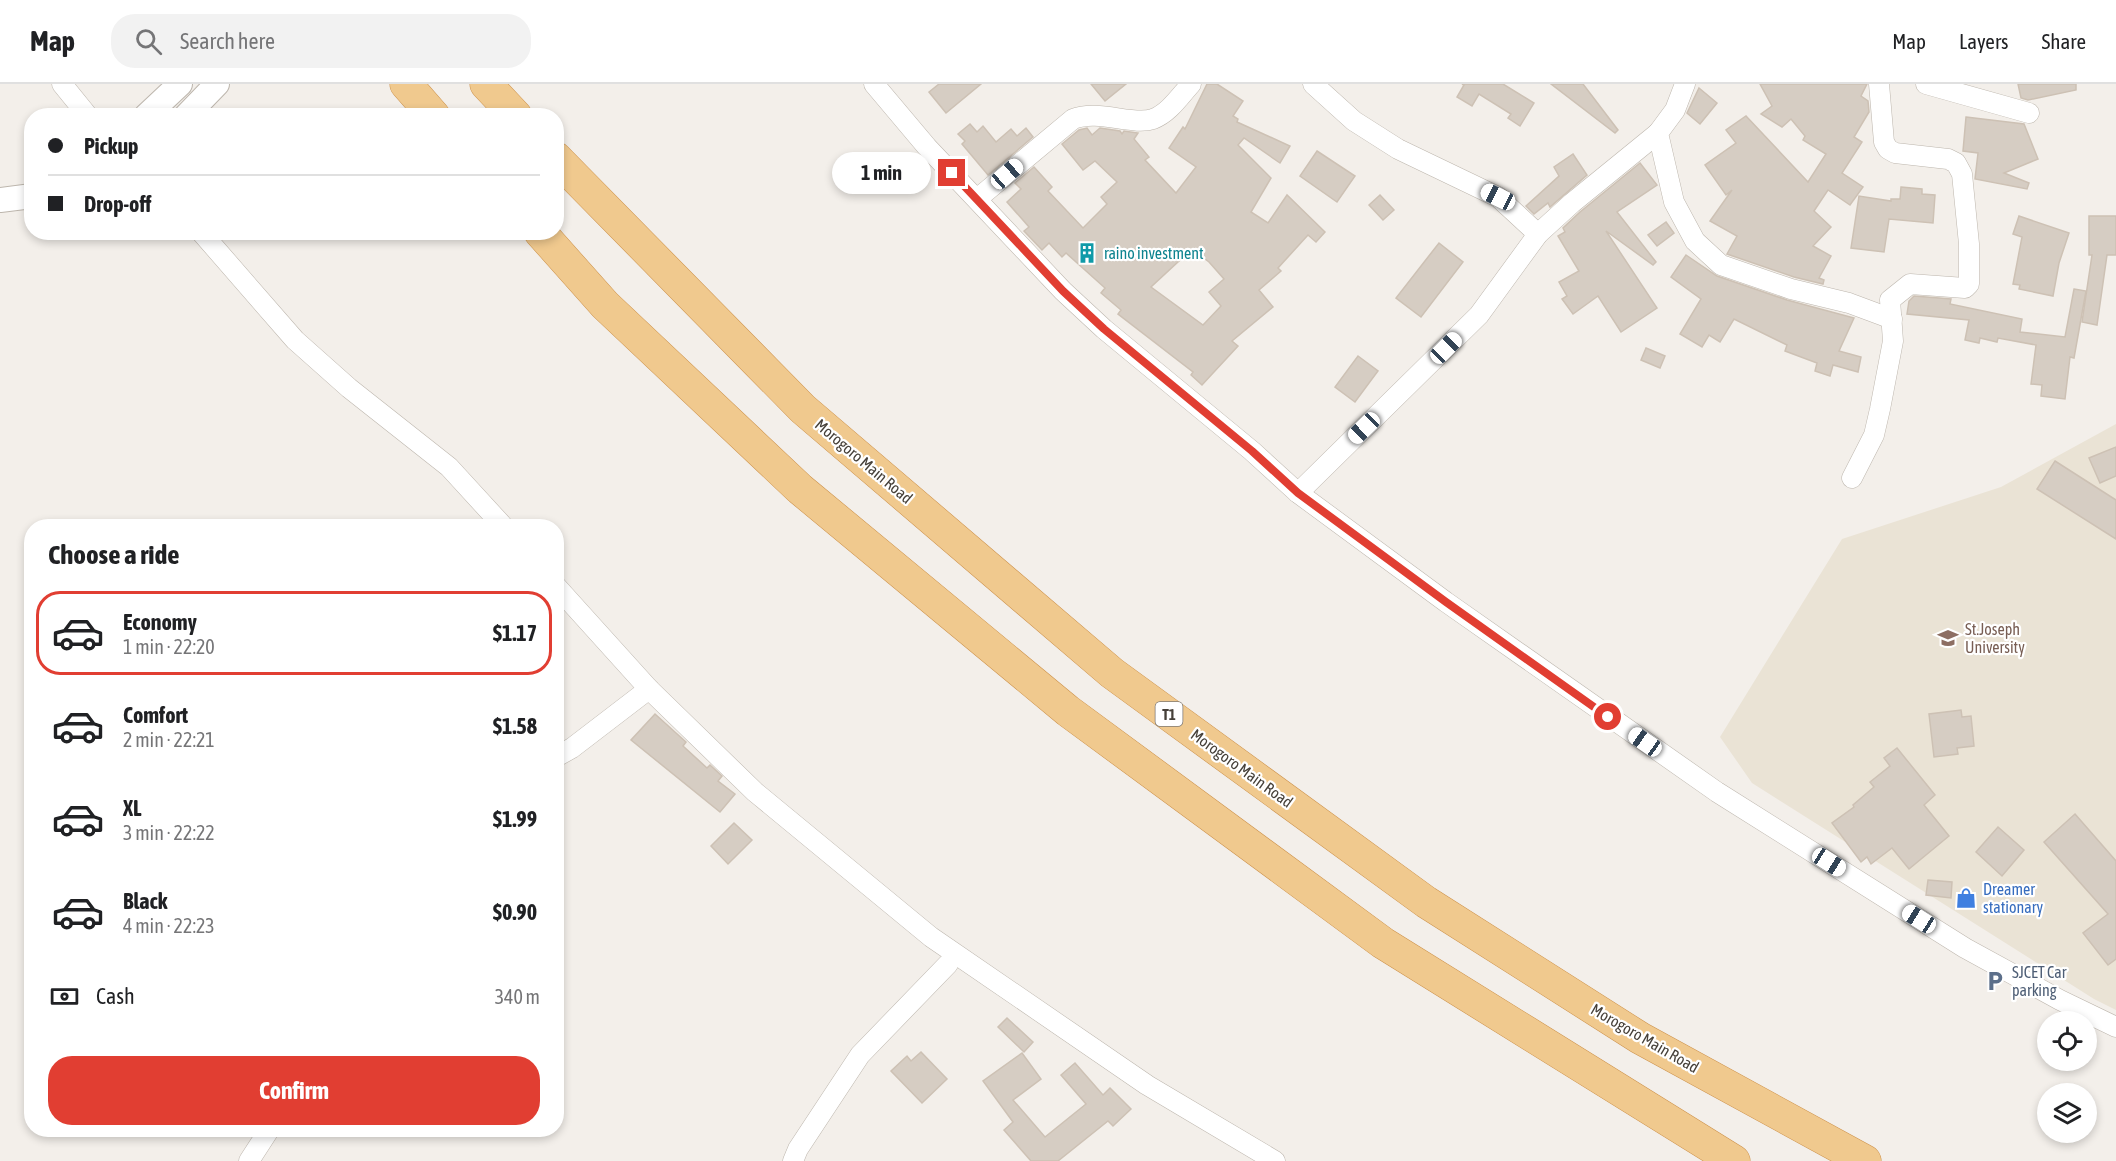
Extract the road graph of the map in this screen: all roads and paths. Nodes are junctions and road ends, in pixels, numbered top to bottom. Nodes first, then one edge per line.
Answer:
1 (62, 84) edge
2 (180, 84) edge
3 (217, 84) edge
4 (406, 84) edge
5 (486, 84) edge
6 (874, 84) edge
7 (1191, 84) edge
8 (1313, 84) edge
9 (1685, 84) edge
10 (1879, 84) edge
11 (1926, 84) edge
12 (82, 108) edge
13 (154, 108) edge
14 (194, 108) edge
15 (427, 108) edge
16 (508, 108) edge
17 (2029, 113) dead end
18 (1658, 133) junction
19 (564, 166) edge
20 (24, 197) edge
21 (977, 199) junction
22 (0, 200) edge
23 (1538, 234) junction
24 (208, 240) edge
25 (547, 240) edge
26 (1892, 319) junction
27 (1852, 478) dead end
28 (1298, 493) junction
29 (497, 519) edge
30 (564, 595) edge
31 (649, 689) junction
32 (564, 752) edge
33 (948, 964) dead end
34 (2116, 1027) edge
35 (264, 1137) edge
36 (249, 1161) edge
37 (793, 1161) edge
38 (1275, 1161) edge
39 (1734, 1161) edge
40 (1865, 1161) edge

1 - 12 street
2 - 13 street
3 - 14 street
4 - 15 highway
5 - 16 highway
6 - 21 street
7 - 21 street
8 - 23 street
9 - 18 street
10 - 26 street
11 - 17 street
18 - 23 street
18 - 26 street
19 - 40 highway, Morogoro Main Road / T1
20 - 22 street
21 - 28 street
23 - 28 street
24 - 29 street
25 - 39 highway
26 - 27 street
28 - 34 street
30 - 31 street
31 - 32 street
31 - 38 street
33 - 37 street
35 - 36 street

